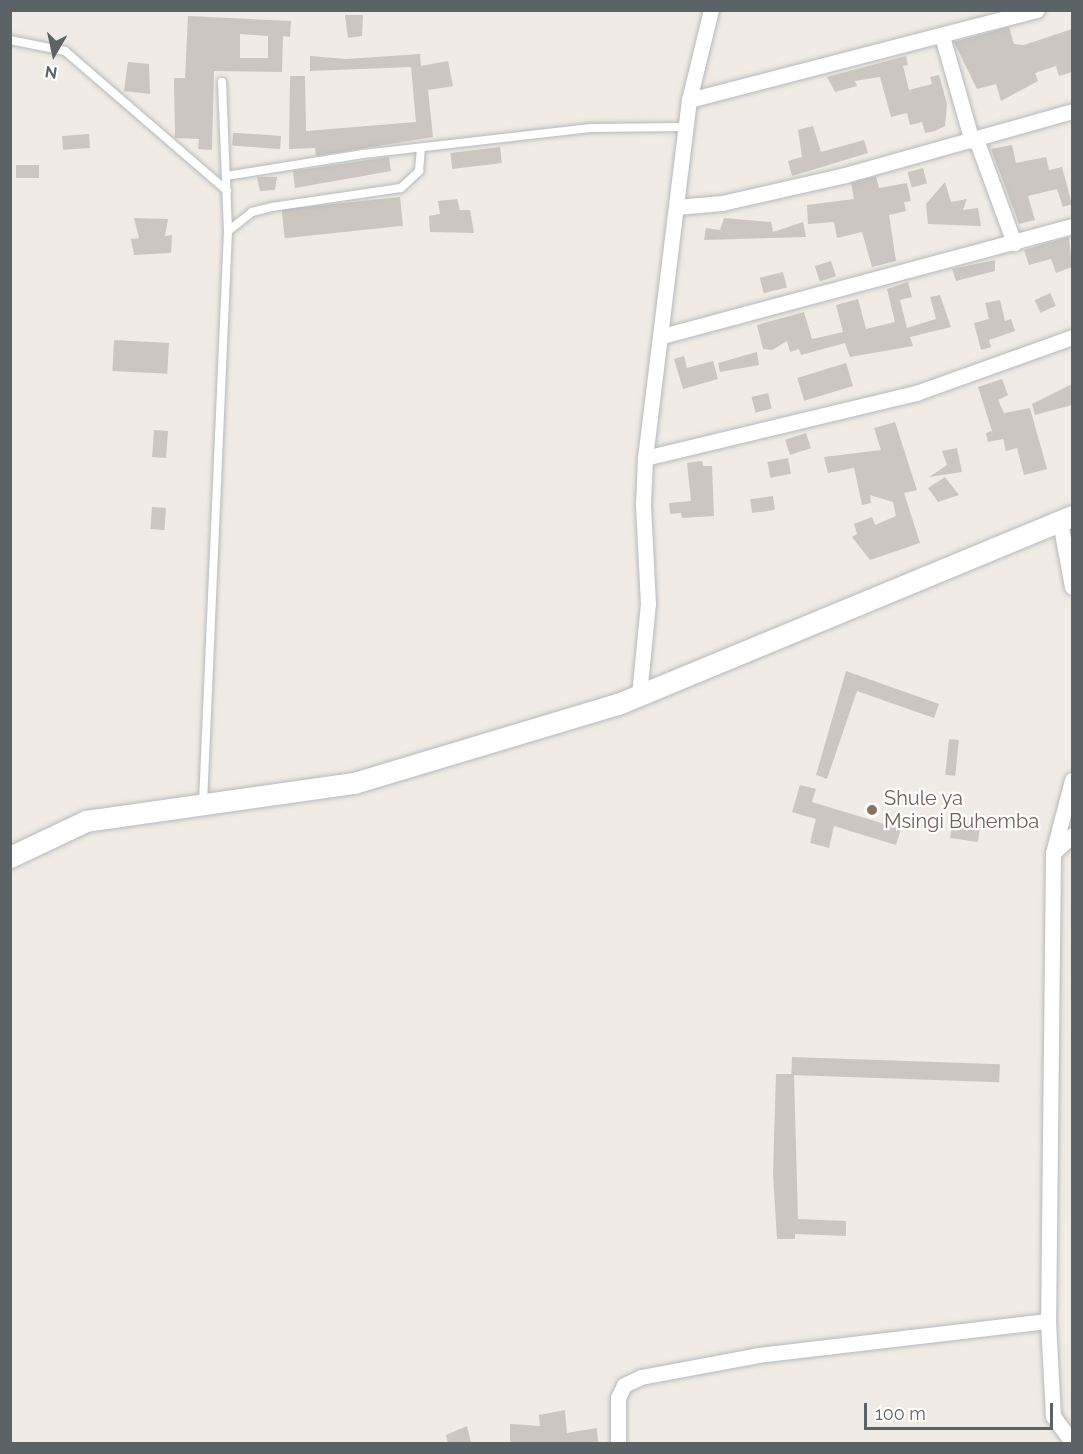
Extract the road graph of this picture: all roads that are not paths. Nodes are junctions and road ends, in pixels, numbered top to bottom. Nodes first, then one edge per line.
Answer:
1 (711, 10) edge
2 (1037, 10) edge
3 (942, 36) junction
4 (10, 40) edge
5 (222, 82) dead end
6 (689, 100) junction
7 (1072, 111) edge
8 (686, 127) junction
9 (974, 140) junction
10 (421, 148) junction
11 (226, 176) junction
12 (226, 192) junction
13 (677, 207) junction
14 (1072, 226) edge
15 (228, 231) junction
16 (1014, 243) junction
17 (662, 336) junction
18 (1072, 337) edge
19 (645, 458) junction
20 (1066, 519) edge
21 (1072, 587) edge
22 (639, 695) junction
23 (1072, 780) edge
24 (1070, 798) edge
25 (203, 804) junction
26 (1072, 835) edge
27 (1053, 853) junction
28 (10, 857) edge
29 (1048, 1321) junction
30 (1056, 1424) junction
31 (1072, 1442) edge
32 (618, 1443) edge
33 (1052, 1443) edge

1 - 6 street
2 - 3 street
3 - 6 street
3 - 9 street
4 - 12 lane
5 - 11 lane
6 - 8 street
7 - 9 street
8 - 10 lane
8 - 13 street
9 - 13 street
9 - 16 street
10 - 11 lane
10 - 15 lane
11 - 12 lane
12 - 15 lane
13 - 17 street
14 - 16 street
15 - 25 lane
16 - 17 street
17 - 19 street
18 - 19 street
19 - 22 street
20 - 21 street
20 - 22 main road
22 - 25 main road
23 - 24 street
24 - 27 street
25 - 28 main road
26 - 27 street
27 - 29 street
29 - 30 street
29 - 32 street
30 - 31 street
30 - 33 street

